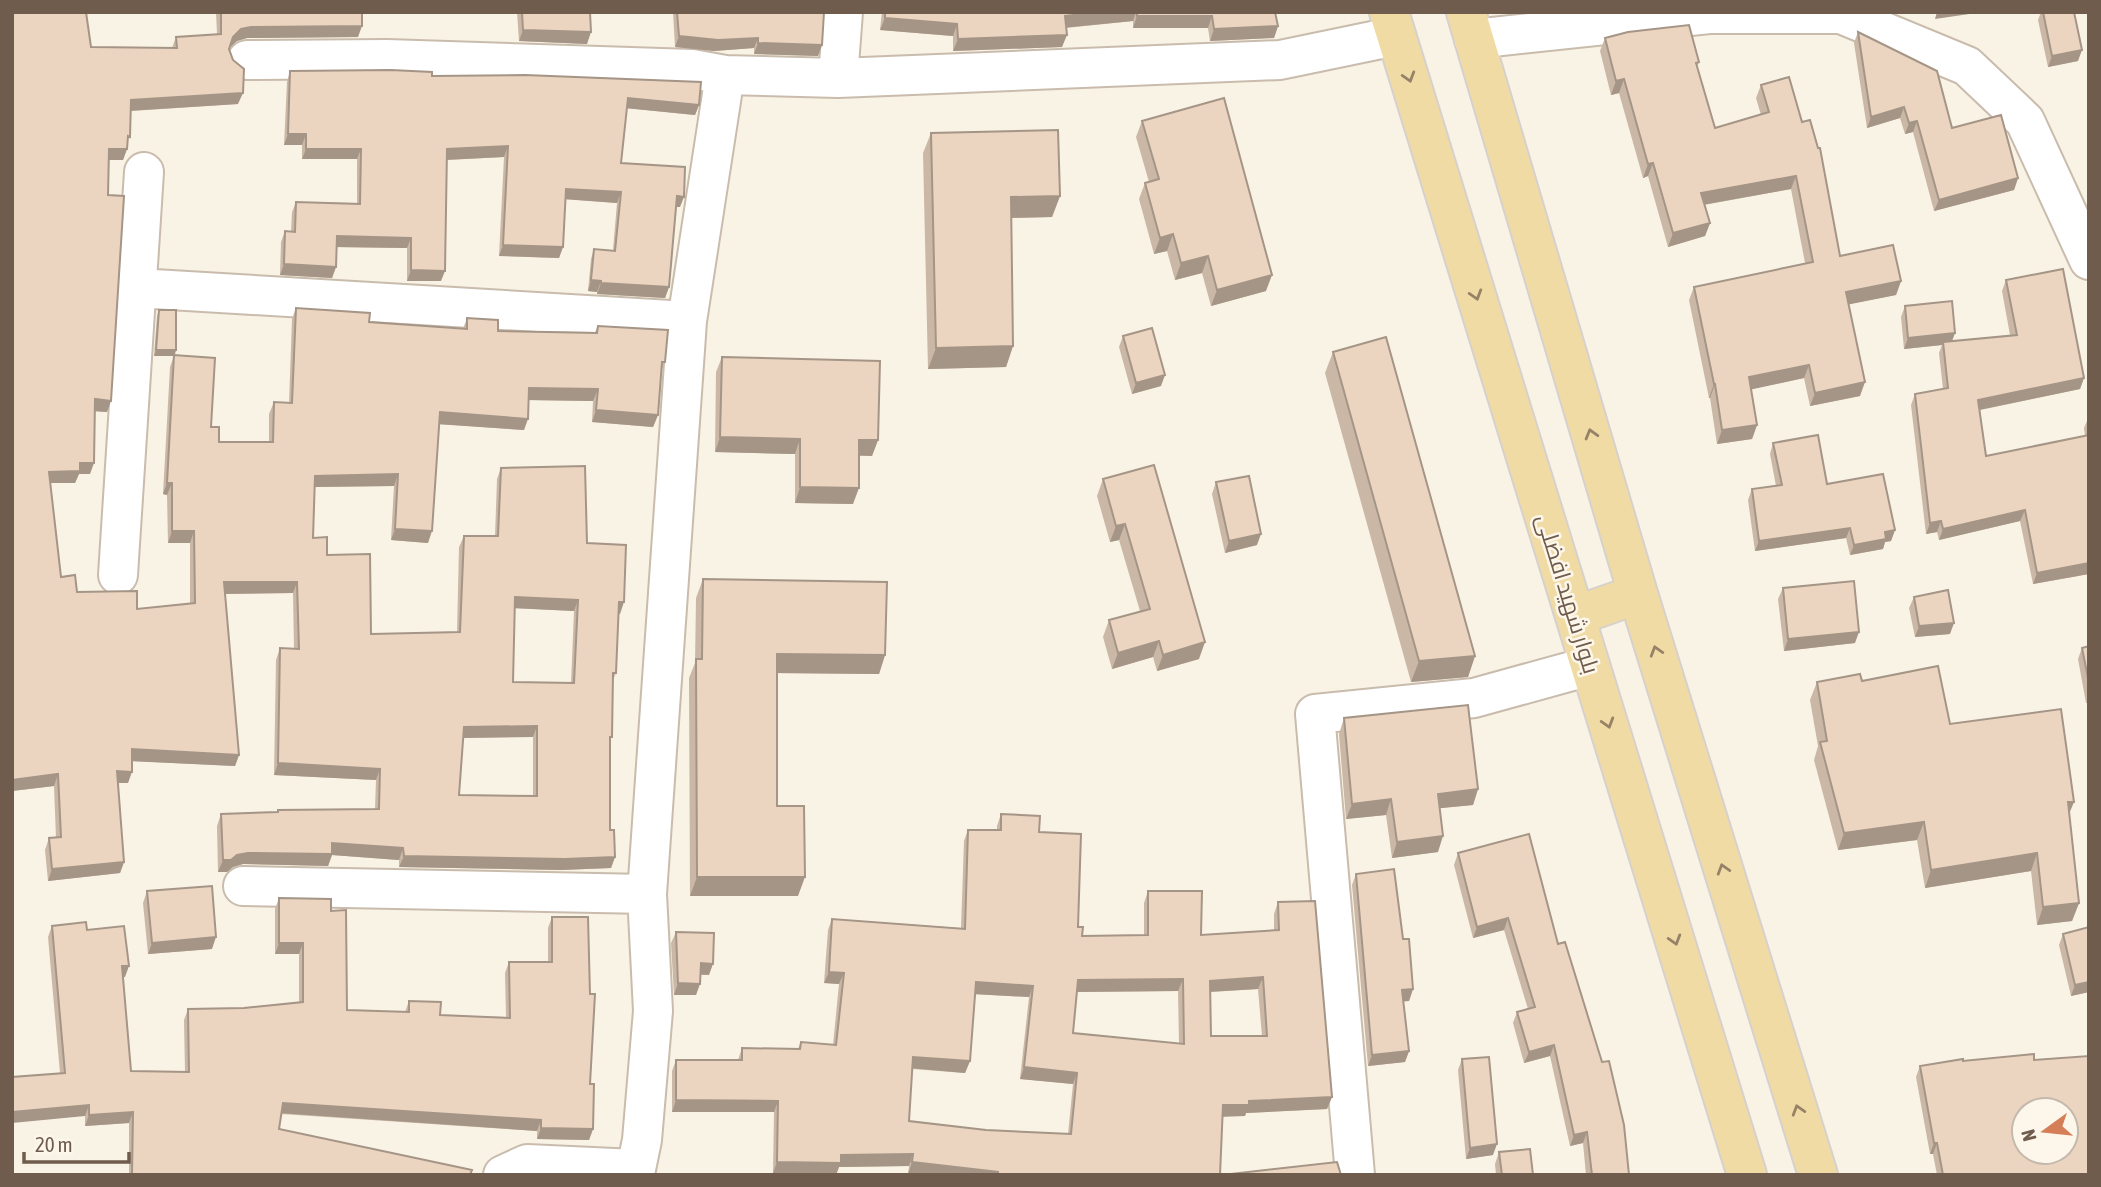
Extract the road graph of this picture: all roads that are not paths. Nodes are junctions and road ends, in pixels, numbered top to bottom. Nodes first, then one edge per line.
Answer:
1 (843, 12) edge
2 (1840, 13) edge
3 (1392, 24) edge
4 (1470, 26) edge
5 (247, 60) dead end
6 (725, 75) junction
7 (838, 78) junction
8 (144, 172) dead end
9 (2089, 260) edge
10 (137, 288) junction
11 (687, 321) junction
12 (118, 575) dead end
13 (1638, 594) junction
14 (1575, 617) junction
15 (1590, 666) junction
16 (243, 886) dead end
17 (647, 894) junction
18 (503, 1175) edge
19 (1355, 1175) edge
20 (1747, 1175) edge
21 (1818, 1175) edge

1 - 7 street
2 - 4 street
2 - 9 street
3 - 7 street
3 -> 14 main road, بلوار شهید افضلی
13 -> 4 main road
5 - 6 street
6 - 7 street
6 - 11 street
8 - 10 street
10 - 11 street
10 - 12 street
11 - 17 street
13 - 14 main road
21 -> 13 main road
14 - 15 main road, بلوار شهید افضلی
15 - 19 street
15 -> 20 main road, بلوار شهید افضلی
16 - 17 street
17 - 18 street

